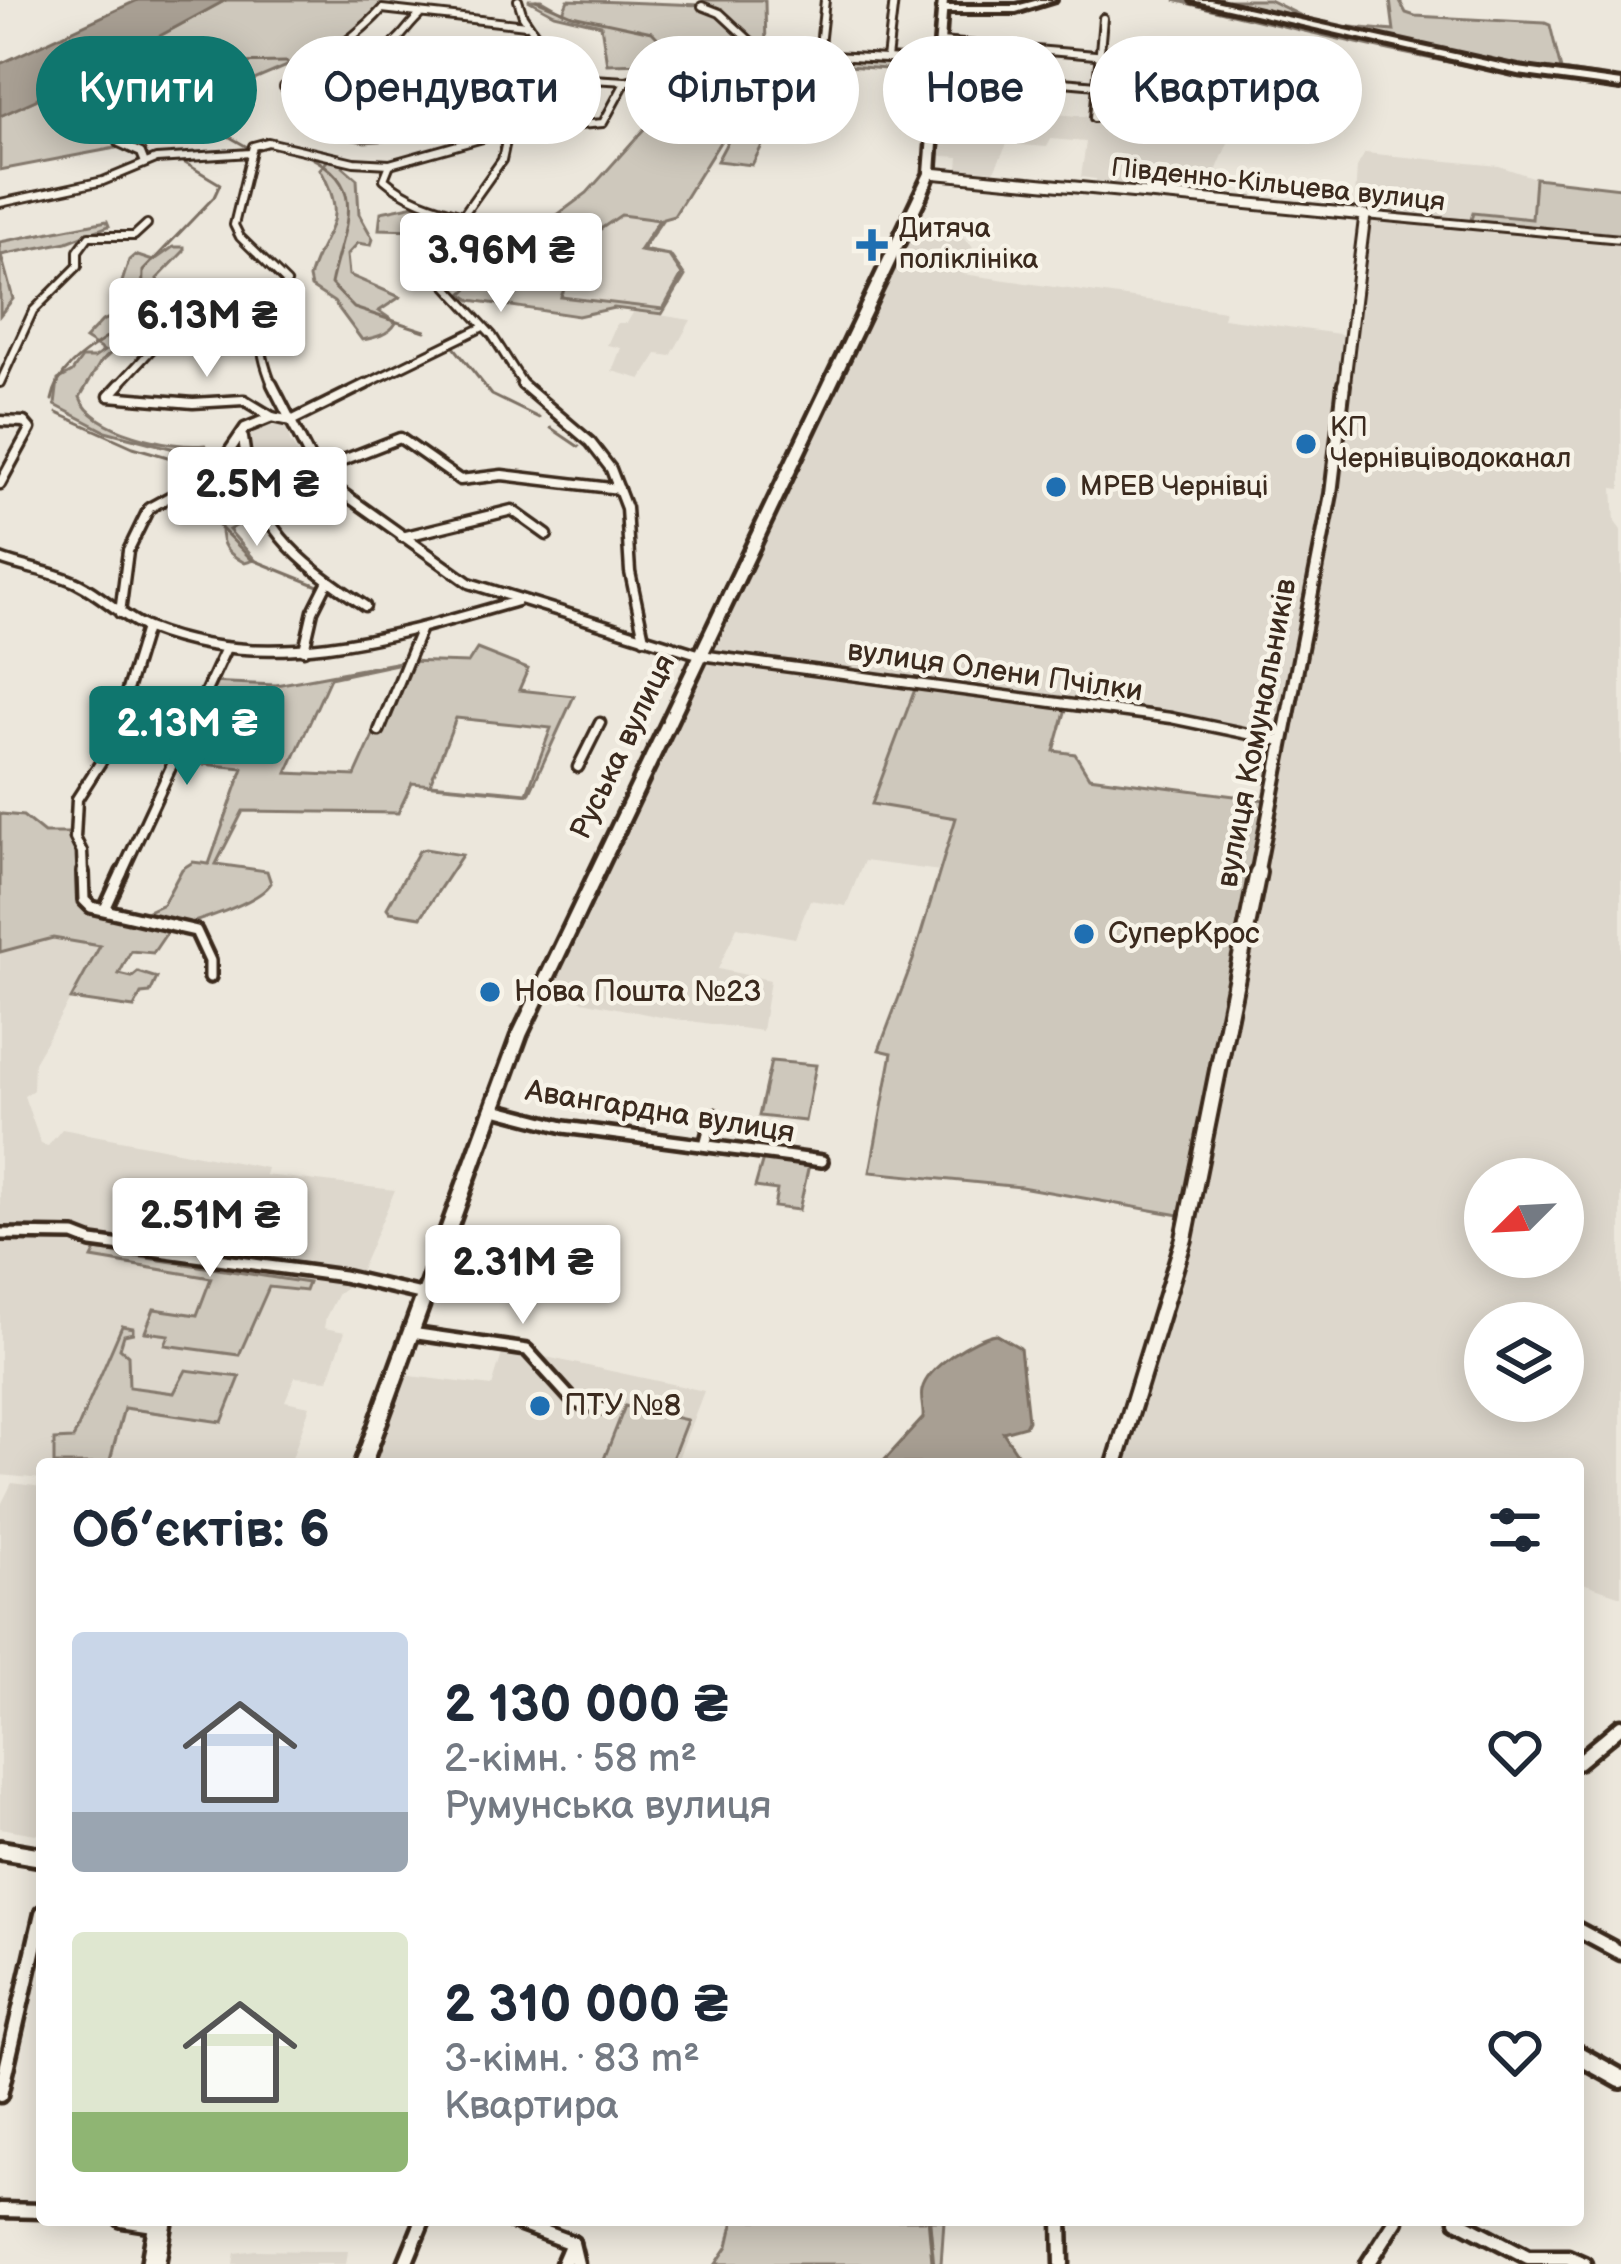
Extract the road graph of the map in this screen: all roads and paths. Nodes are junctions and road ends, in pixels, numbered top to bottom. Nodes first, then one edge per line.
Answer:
1 (518, 0) edge
2 (825, 0) edge
3 (882, 0) edge
4 (894, 0) edge
5 (1050, 0) edge
6 (1197, 0) edge
7 (943, 4) edge
8 (702, 6) dead end
9 (422, 14) junction
10 (1103, 18) dead end
11 (526, 25) junction
12 (355, 36) edge
13 (402, 36) edge
14 (536, 36) edge
15 (745, 36) edge
16 (821, 36) edge
17 (890, 36) edge
18 (940, 36) edge
19 (1102, 36) edge
20 (625, 83) edge
21 (1621, 85) edge
22 (281, 87) edge
23 (274, 88) dead end
24 (601, 124) edge
25 (121, 144) edge
26 (462, 144) edge
27 (505, 144) edge
28 (932, 144) edge
29 (251, 152) junction
30 (150, 162) junction
31 (390, 164) junction
32 (930, 173) junction
33 (0, 202) edge
34 (463, 214) junction
35 (1366, 215) junction
36 (148, 224) dead end
37 (1621, 239) edge
38 (483, 326) junction
39 (154, 347) dead end
40 (0, 383) edge
41 (272, 417) junction
42 (0, 421) edge
43 (290, 421) junction
44 (242, 432) junction
45 (315, 471) junction
46 (0, 484) edge
47 (619, 489) junction
48 (547, 535) dead end
49 (402, 537) junction
50 (0, 562) edge
51 (328, 581) junction
52 (517, 601) junction
53 (365, 607) dead end
54 (120, 614) junction
55 (146, 628) junction
56 (421, 628) junction
57 (644, 638) junction
58 (226, 648) junction
59 (304, 650) junction
60 (700, 655) junction
61 (600, 722) dead end
62 (379, 731) dead end
63 (1282, 741) junction
64 (578, 767) dead end
65 (105, 910) junction
66 (210, 977) dead end
67 (491, 1108) junction
68 (713, 1115) dead end
69 (705, 1145) junction
70 (823, 1161) dead end
71 (0, 1234) edge
72 (425, 1295) junction
73 (411, 1333) junction
74 (604, 1409) dead end
75 (366, 1458) edge
76 (1116, 1458) edge
77 (1621, 1726) edge
78 (1584, 1757) edge
79 (0, 1850) edge
80 (36, 1856) edge
81 (1584, 1933) edge
82 (36, 1939) edge
83 (1621, 1953) edge
84 (1584, 2058) edge
85 (1621, 2079) edge
86 (0, 2096) edge
87 (0, 2210) edge
88 (36, 2211) edge
89 (159, 2226) edge
90 (421, 2226) edge
91 (526, 2226) edge
92 (1061, 2226) edge
93 (1392, 2226) edge
94 (1468, 2226) edge
95 (572, 2243) junction
96 (153, 2264) edge
97 (405, 2264) edge
98 (563, 2264) edge
99 (577, 2264) edge
100 (1061, 2264) edge
101 (1368, 2264) edge
102 (1584, 2264) edge

1 - 11 street
2 - 16 street
3 - 4 street
4 - 17 street
5 - 7 highway
6 - 21 highway
7 - 18 main road, Руська вулиця
8 - 15 street
9 - 11 street
9 - 12 street
9 - 13 street
10 - 19 street
11 - 14 street
20 - 24 street
22 - 23 street
25 - 30 street
26 - 31 street
27 - 34 street
28 - 32 main road, Руська вулиця
29 - 30 street
29 - 31 street
29 - 43 street
30 - 33 street
31 - 34 street
32 - 35 street, Південно-Кільцева вулиця
32 - 60 main road, Руська вулиця
34 - 38 street
35 - 37 street, Південно-Кільцева вулиця
35 - 63 street, вулиця Комунальників
36 - 40 street
38 - 43 street
38 - 47 street
39 - 41 street
41 - 43 street
41 - 44 street
42 - 46 street
43 - 45 street
44 - 51 street
44 - 54 street
45 - 47 street
45 - 49 street, вулиця Олени Пчілки
47 - 57 street
48 - 49 street
49 - 52 street, вулиця Олени Пчілки
50 - 54 street
51 - 53 street
51 - 59 street
52 - 56 street
52 - 57 street, вулиця Олени Пчілки
54 - 55 street
55 - 58 street
55 - 65 street
56 - 59 street
56 - 62 street
57 - 60 street, вулиця Олени Пчілки
58 - 59 street
58 - 65 street
60 - 63 street, вулиця Олени Пчілки
60 - 67 main road, Руська вулиця
61 - 64 street
63 - 76 street, вулиця Комунальників
65 - 66 street
67 - 69 street, Авангардна вулиця
67 - 72 main road, Руська вулиця
68 - 69 street
69 - 70 street, Авангардна вулиця
71 - 72 street
72 - 73 main road, Руська вулиця
73 - 74 street
73 - 75 main road, Руська вулиця
77 - 78 street
79 - 80 street
81 - 83 street
82 - 86 street
84 - 85 street
87 - 88 street
89 - 96 main road
90 - 97 street
91 - 95 street
92 - 100 street
93 - 101 street
94 - 102 street
95 - 98 street
95 - 99 street

